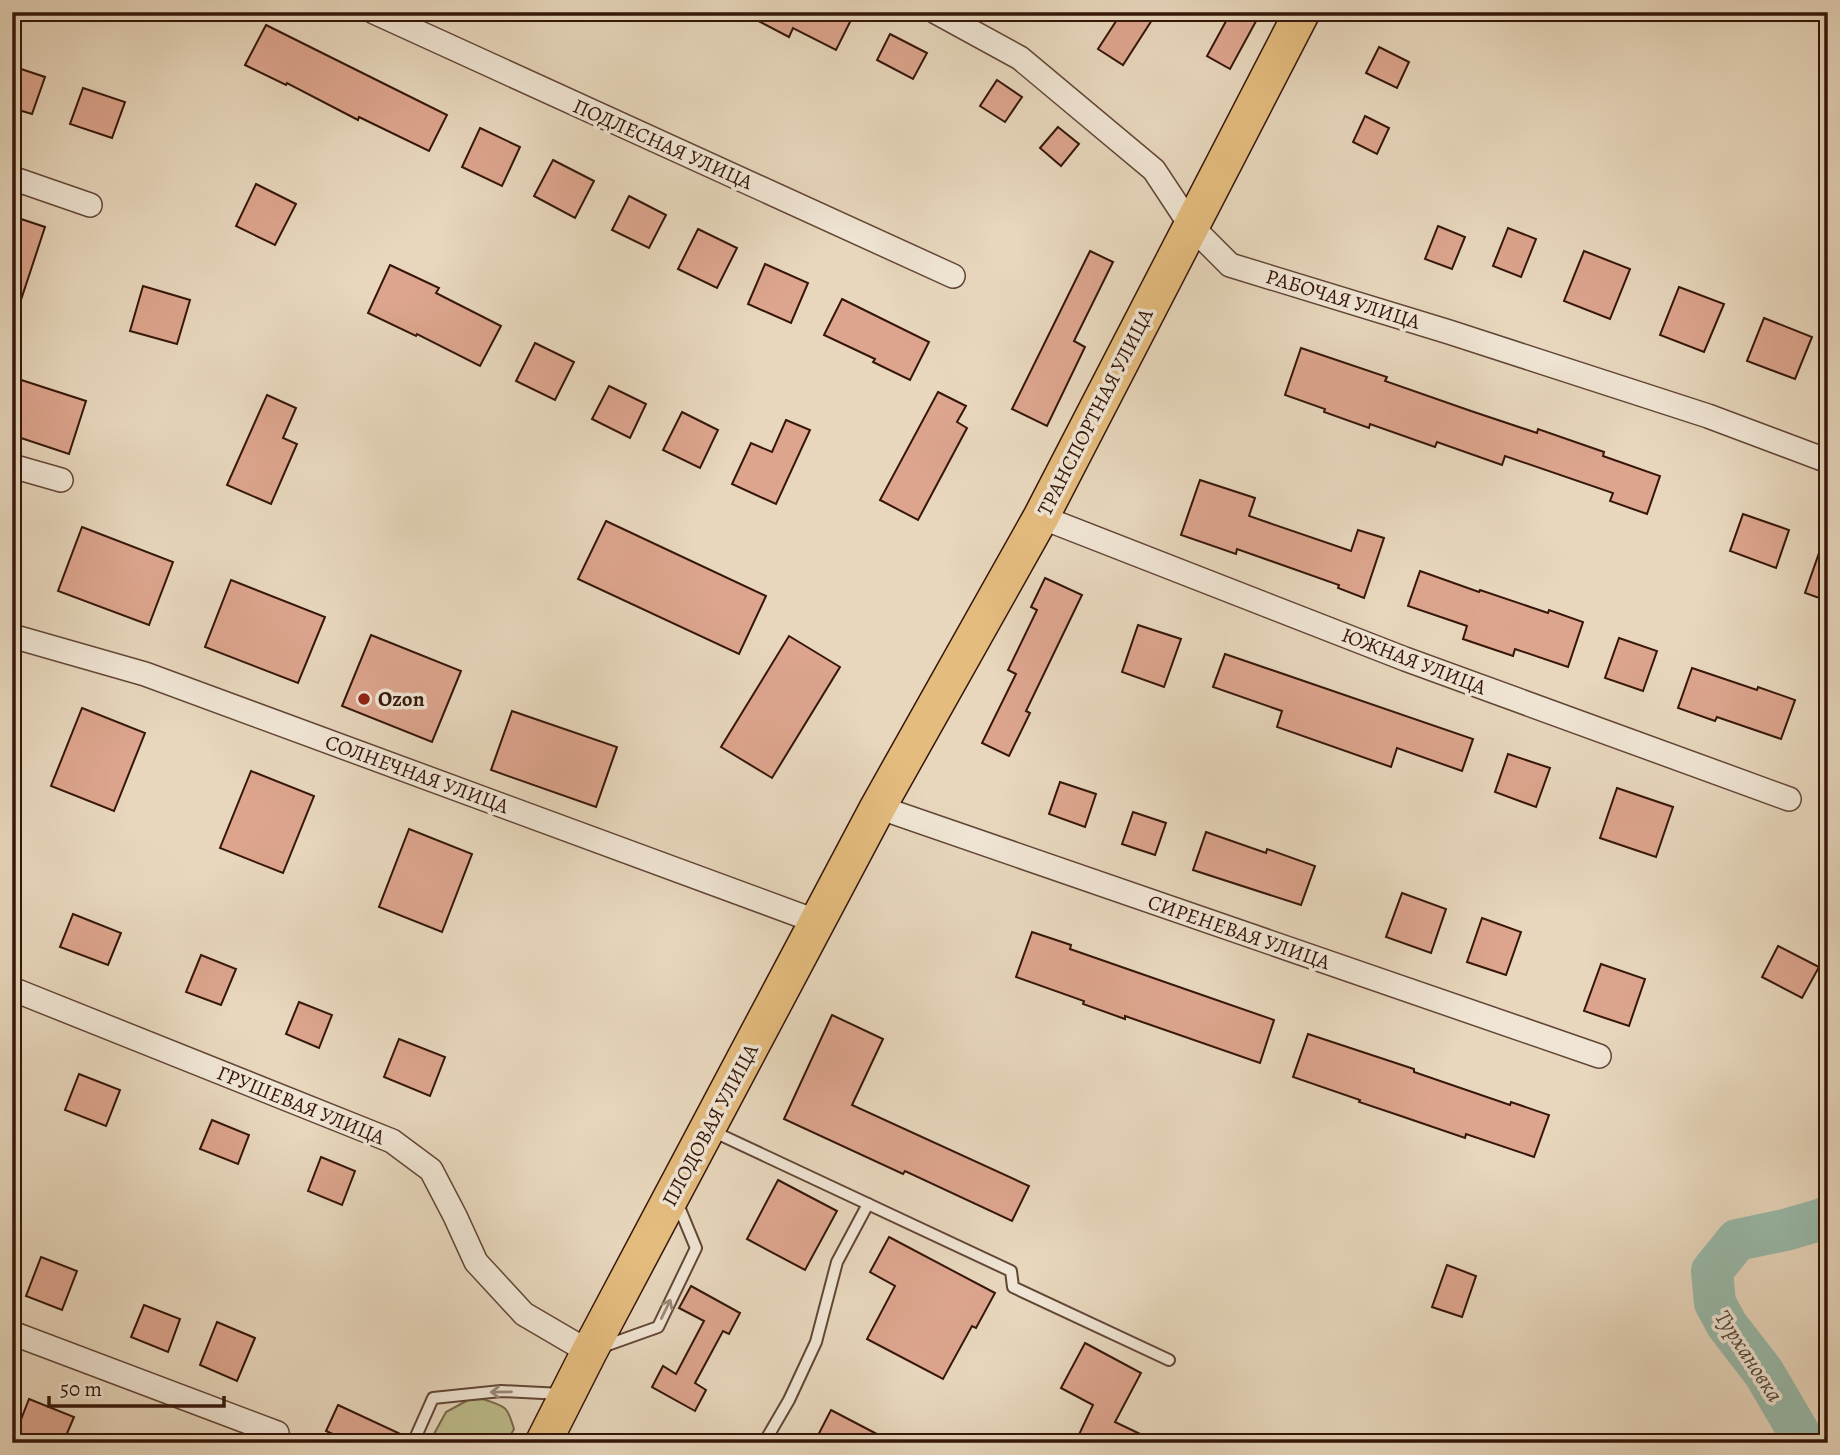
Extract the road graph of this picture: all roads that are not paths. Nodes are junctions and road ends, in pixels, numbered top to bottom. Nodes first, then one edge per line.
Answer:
1 (374, 12) edge
2 (936, 12) edge
3 (1302, 12) edge
4 (12, 178) edge
5 (90, 205) dead end
6 (1191, 226) junction
7 (953, 276) dead end
8 (1828, 461) edge
9 (12, 466) edge
10 (61, 480) dead end
11 (1041, 517) junction
12 (12, 636) edge
13 (1789, 799) dead end
14 (878, 807) junction
15 (818, 922) junction
16 (12, 989) edge
17 (1599, 1056) dead end
18 (708, 1129) junction
19 (674, 1193) junction
20 (868, 1204) junction
21 (12, 1333) edge
22 (589, 1352) junction
23 (1168, 1360) dead end
24 (569, 1395) junction
25 (277, 1433) dead end
26 (412, 1443) edge
27 (543, 1443) edge
28 (764, 1443) edge

1 - 7 street, ПОДЛЕСНАЯ УЛИЦА
2 - 6 street, РАБОЧАЯ УЛИЦА
3 - 6 main road, ТРАНСПОРТНАЯ УЛИЦА
4 - 5 street
6 - 8 street, РАБОЧАЯ УЛИЦА
6 - 11 main road, ТРАНСПОРТНАЯ УЛИЦА
9 - 10 street
11 - 13 street, ЮЖНАЯ УЛИЦА
11 - 14 main road, ТРАНСПОРТНАЯ УЛИЦА
12 - 15 street, СОЛНЕЧНАЯ УЛИЦА
14 - 15 main road, ПЛОДОВАЯ УЛИЦА
14 - 17 street, СИРЕНЕВАЯ УЛИЦА
15 - 18 main road, ПЛОДОВАЯ УЛИЦА
16 - 22 street, ГРУШЕВАЯ УЛИЦА
18 - 19 main road, ПЛОДОВАЯ УЛИЦА
18 - 20 lane
19 - 22 main road, ПЛОДОВАЯ УЛИЦА
22 -> 19 lane
20 - 23 lane
20 - 28 lane
21 - 25 street
22 - 24 main road, ПЛОДОВАЯ УЛИЦА
24 -> 26 lane
24 - 27 main road, ПЛОДОВАЯ УЛИЦА

